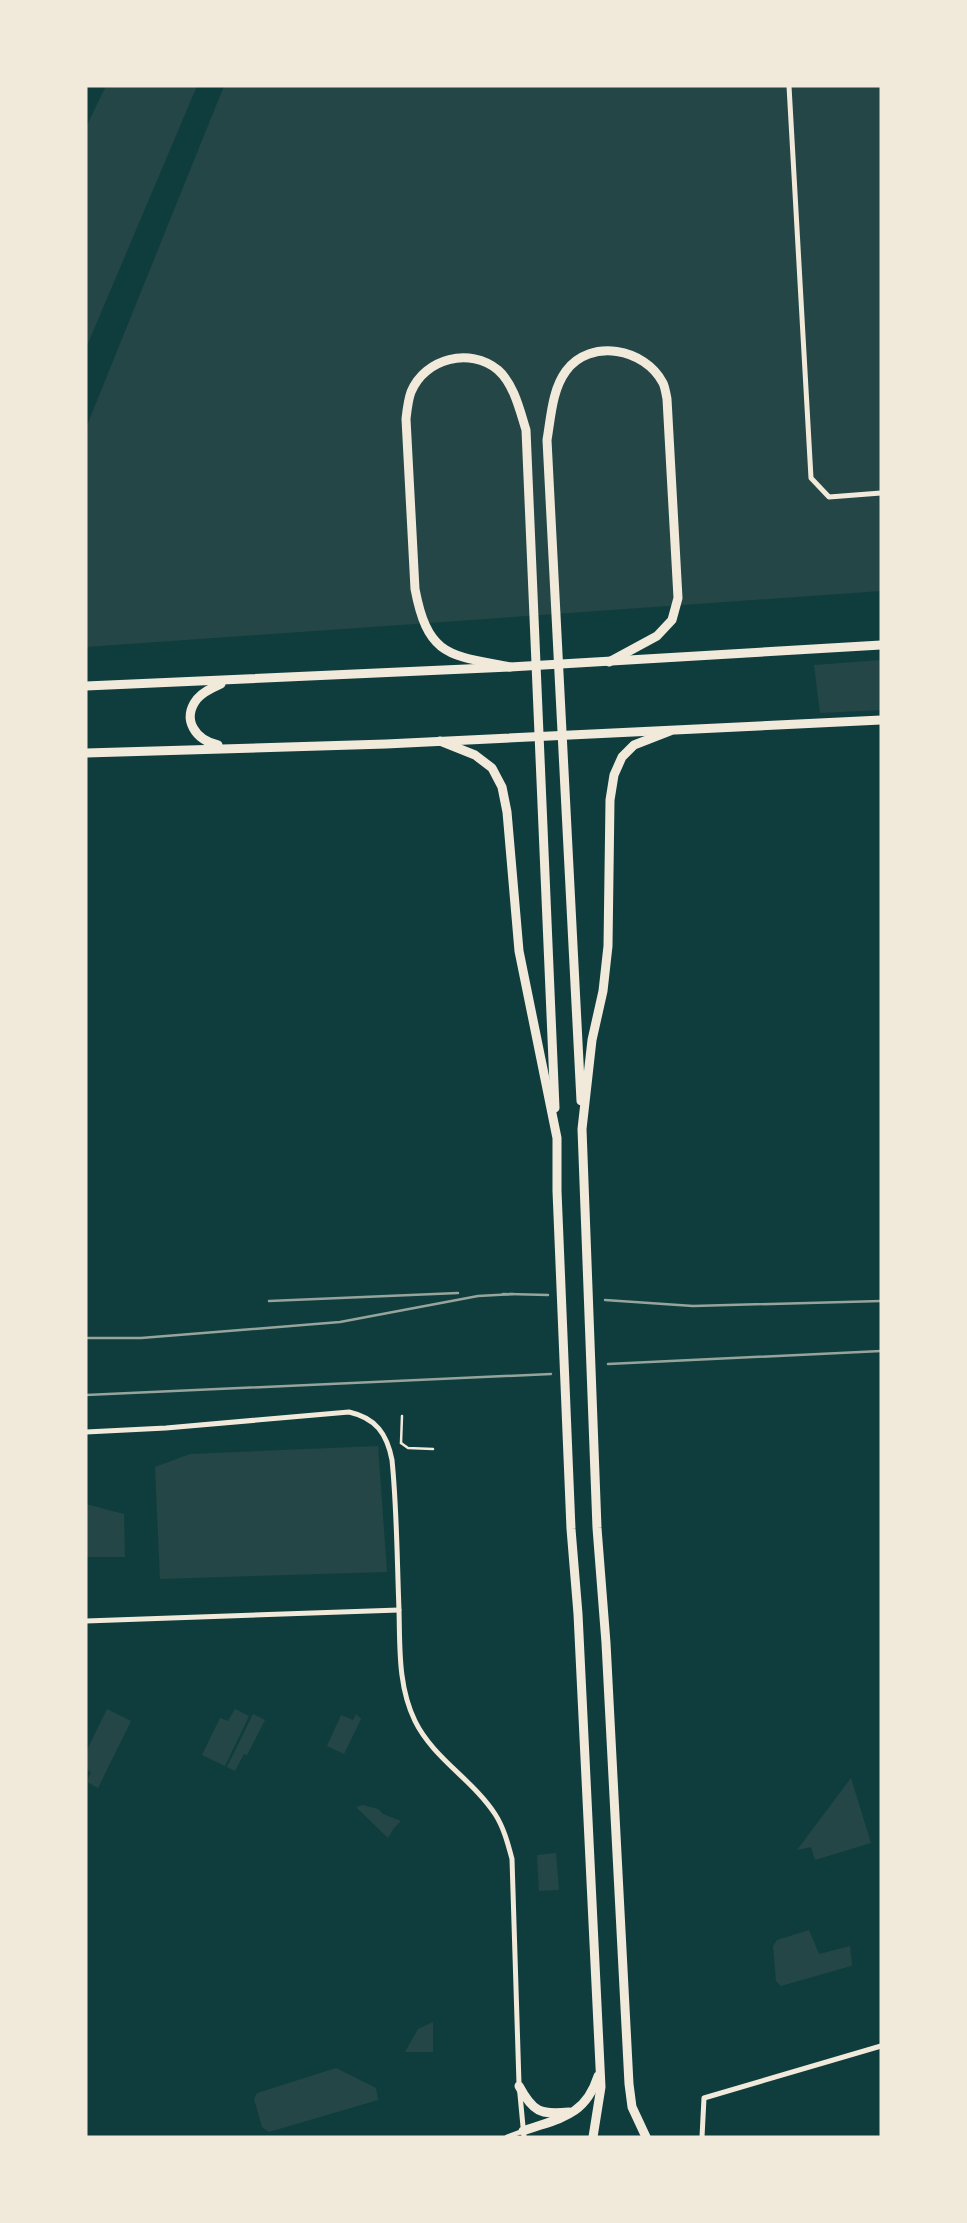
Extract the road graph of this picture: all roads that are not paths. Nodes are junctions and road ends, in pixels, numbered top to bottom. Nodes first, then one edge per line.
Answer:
1 (789, 86) edge
2 (881, 493) edge
3 (881, 645) edge
4 (609, 662) junction
5 (510, 667) junction
6 (226, 681) junction
7 (86, 686) edge
8 (881, 720) edge
9 (670, 731) junction
10 (440, 741) junction
11 (230, 747) junction
12 (86, 753) edge
13 (582, 1129) junction
14 (556, 1138) junction
15 (402, 1416) dead end
16 (86, 1432) edge
17 (433, 1449) dead end
18 (399, 1610) junction
19 (86, 1621) edge
20 (881, 2046) edge
21 (600, 2067) junction
22 (519, 2086) junction
23 (574, 2111) junction
24 (523, 2134) edge
25 (507, 2137) edge
26 (593, 2137) edge
27 (646, 2137) edge
28 (702, 2137) edge

1 - 2 street
3 - 4 main road
4 - 5 main road
4 - 13 main road
5 - 6 main road
5 - 14 main road
6 - 7 main road
6 - 11 main road
8 - 9 main road
9 - 10 main road
9 - 13 main road
10 - 11 main road
10 - 14 main road
11 - 12 main road
13 - 27 main road
14 - 21 main road
15 - 17 lane
16 - 18 street
18 - 19 street
18 - 22 street
20 - 28 street
21 - 23 main road
21 - 26 main road
22 - 23 main road
22 - 24 street
23 - 24 main road
24 - 25 street

